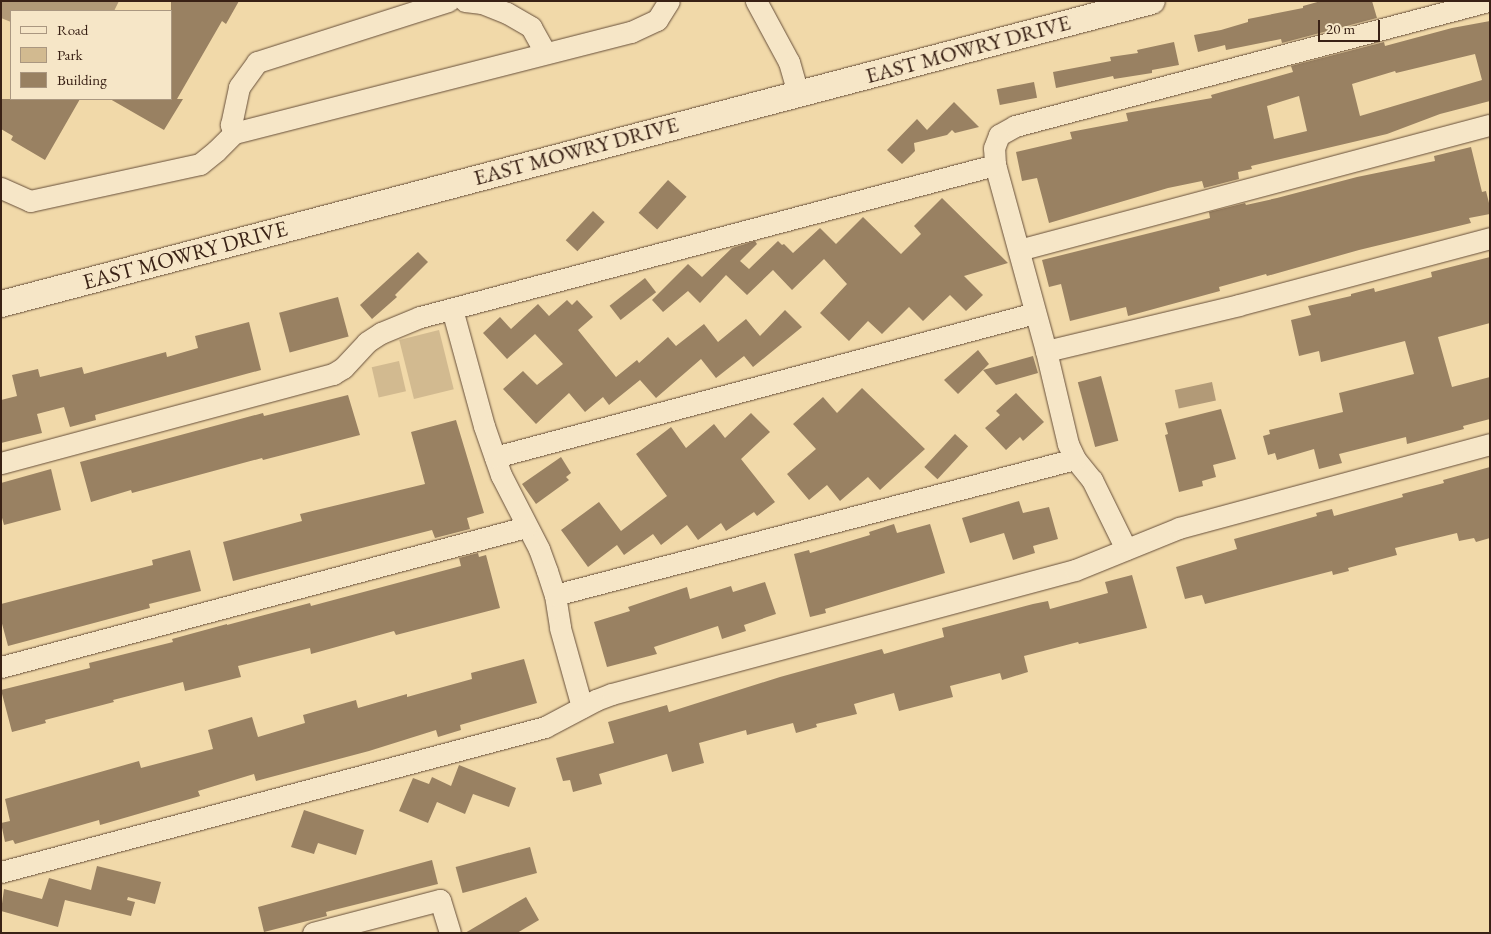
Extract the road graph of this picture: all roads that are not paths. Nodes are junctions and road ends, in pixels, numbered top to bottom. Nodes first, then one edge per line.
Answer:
1 (448, 1) edge
2 (465, 1) edge
3 (669, 1) edge
4 (756, 1) edge
5 (1152, 1) edge
6 (1489, 1) edge
7 (545, 52) junction
8 (798, 94) junction
9 (1490, 125) edge
10 (234, 133) junction
11 (995, 165) junction
12 (4, 193) edge
13 (1490, 238) edge
14 (1019, 250) junction
15 (1, 304) edge
16 (452, 309) junction
17 (1035, 313) junction
18 (1046, 351) junction
19 (1490, 444) edge
20 (495, 457) junction
21 (1075, 459) junction
22 (1, 463) edge
23 (526, 527) junction
24 (1126, 549) junction
25 (555, 595) junction
26 (1, 667) edge
27 (582, 707) junction
28 (1, 872) edge
29 (313, 933) edge
30 (450, 933) edge

1 - 10 street
2 - 7 street
3 - 7 street
4 - 8 street
5 - 8 street, EAST MOWRY DRIVE
6 - 11 street
7 - 10 street
8 - 15 street, EAST MOWRY DRIVE
9 - 14 street
10 - 12 street
11 - 14 street
11 - 16 street
13 - 18 street
14 - 17 street
16 - 20 street
16 - 22 street
17 - 18 street
17 - 20 street
18 - 21 street
19 - 24 street
20 - 23 street
21 - 24 street
21 - 25 street
23 - 25 street
23 - 26 street
24 - 27 street
25 - 27 street
27 - 28 street
29 - 30 street

